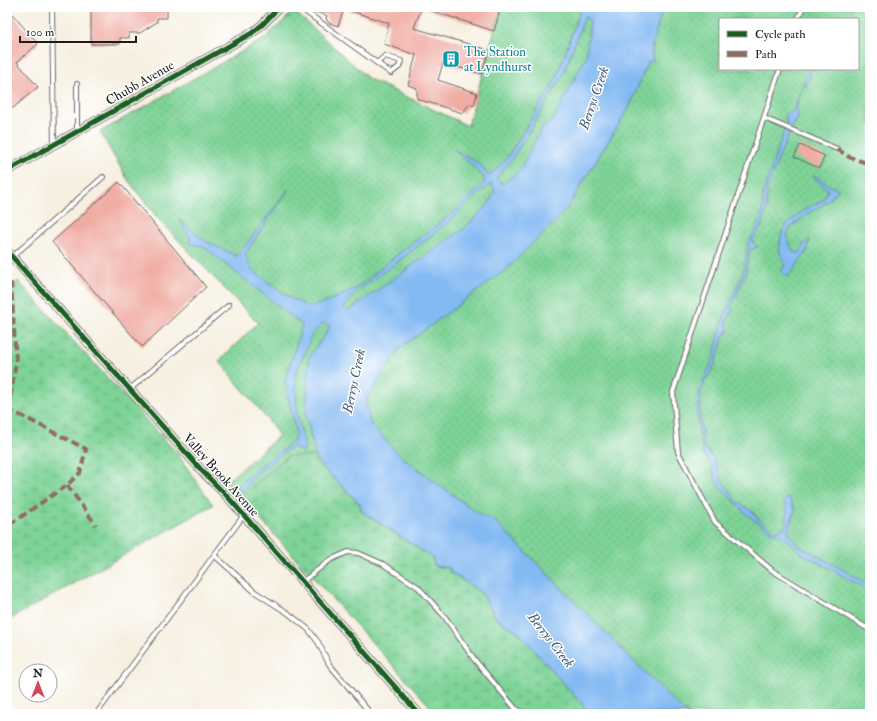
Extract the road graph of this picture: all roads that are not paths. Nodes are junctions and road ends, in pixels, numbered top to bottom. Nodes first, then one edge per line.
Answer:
1 (52, 7) edge
2 (279, 7) edge
3 (299, 7) edge
4 (803, 7) edge
5 (798, 18) edge
6 (377, 63) junction
7 (780, 70) edge
8 (76, 84) dead end
9 (764, 118) junction
10 (76, 132) junction
11 (54, 145) junction
12 (837, 149) dead end
13 (7, 171) edge
14 (103, 177) dead end
15 (10, 254) edge
16 (229, 305) dead end
17 (130, 389) junction
18 (244, 515) junction
19 (214, 555) junction
20 (302, 582) junction
21 (870, 630) edge
22 (96, 714) edge
23 (370, 714) edge
24 (419, 714) edge
25 (524, 714) edge

1 - 11 lane
2 - 10 street, Chubb Avenue
3 - 6 lane
4 - 5 lane
6 - 6 lane
7 - 9 lane
8 - 10 lane
9 - 12 lane
9 - 21 lane
10 - 11 street, Chubb Avenue
11 - 13 street, Chubb Avenue
14 - 15 lane
15 - 17 street, Valley Brook Avenue
16 - 17 lane
17 - 18 street, Valley Brook Avenue
18 - 19 lane
18 - 20 street, Valley Brook Avenue
19 - 22 lane
19 - 23 lane
20 - 24 street, Valley Brook Avenue
20 - 25 lane

